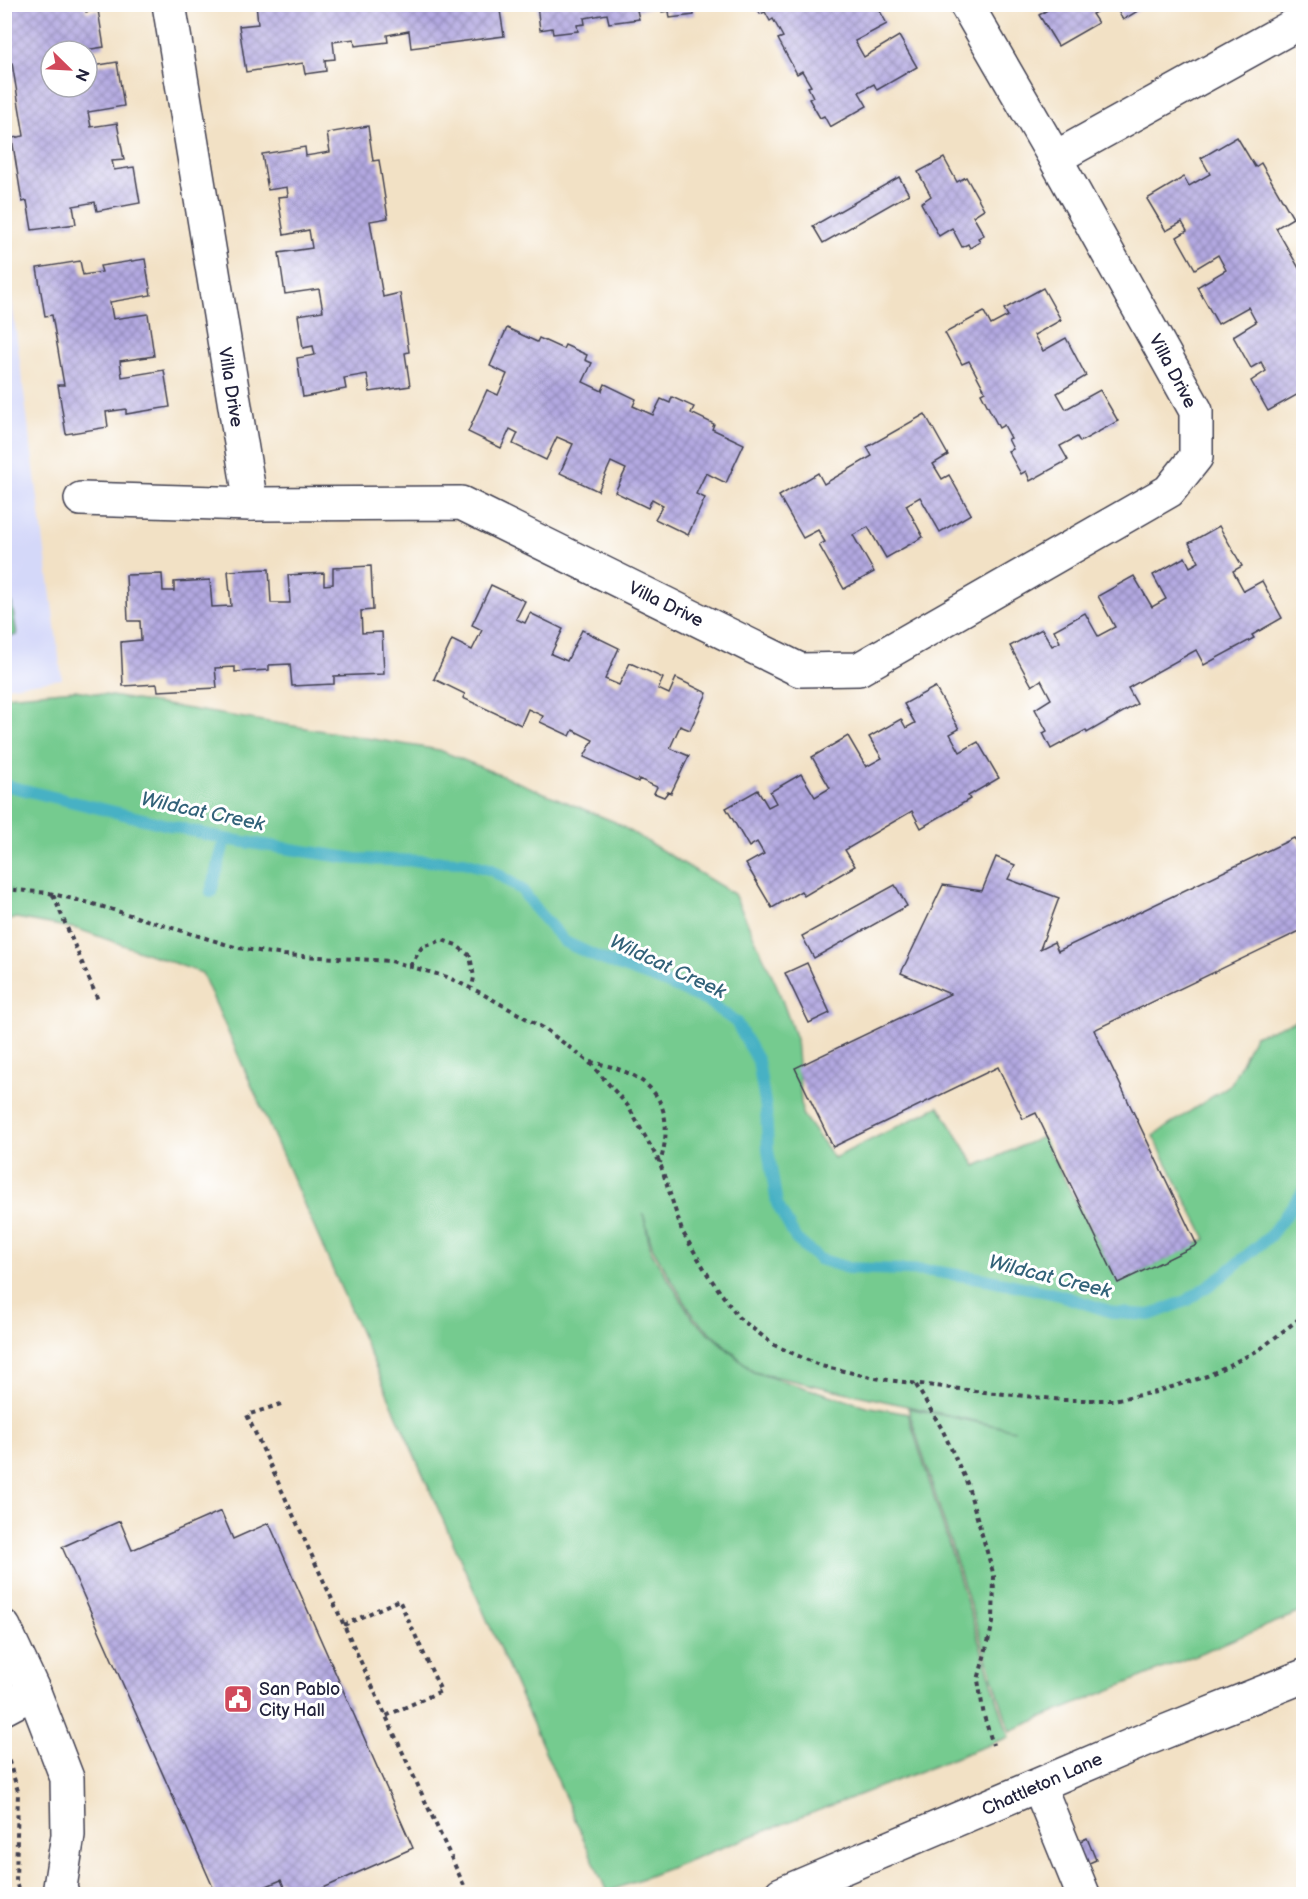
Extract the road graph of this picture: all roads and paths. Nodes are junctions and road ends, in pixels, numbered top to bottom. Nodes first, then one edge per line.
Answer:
1 (169, 4) edge
2 (966, 4) edge
3 (1299, 4) edge
4 (1304, 14) edge
5 (1304, 20) edge
6 (1055, 158) junction
7 (81, 499) dead end
8 (251, 504) junction
9 (4, 889) edge
10 (53, 894) junction
11 (410, 966) junction
12 (472, 988) junction
13 (98, 1000) dead end
14 (589, 1062) junction
15 (660, 1163) junction
16 (1304, 1315) edge
17 (916, 1384) junction
18 (281, 1404) dead end
19 (344, 1625) junction
20 (4, 1627) edge
21 (1303, 1677) edge
22 (34, 1692) junction
23 (4, 1708) edge
24 (386, 1716) junction
25 (993, 1745) dead end
26 (6, 1752) edge
27 (1039, 1786) junction
28 (20, 1894) edge
29 (62, 1894) edge
30 (468, 1894) edge
31 (781, 1894) edge
32 (1083, 1894) edge

1 - 8 street, Villa Drive
2 - 6 street, Villa Drive
3 - 4 street
5 - 6 street
6 - 8 street, Villa Drive
7 - 8 street
9 - 10 path
10 - 11 path
10 - 13 path
11 - 12 path
11 - 12 path
12 - 14 path
14 - 15 path
14 - 15 path
15 - 17 path
16 - 17 path
17 - 25 path
18 - 19 path
19 - 24 path
19 - 24 path
20 - 22 street
21 - 27 street, Chattleton Lane
22 - 23 street
22 - 29 street
24 - 30 path
26 - 28 path
27 - 31 street, Chattleton Lane
27 - 32 street

